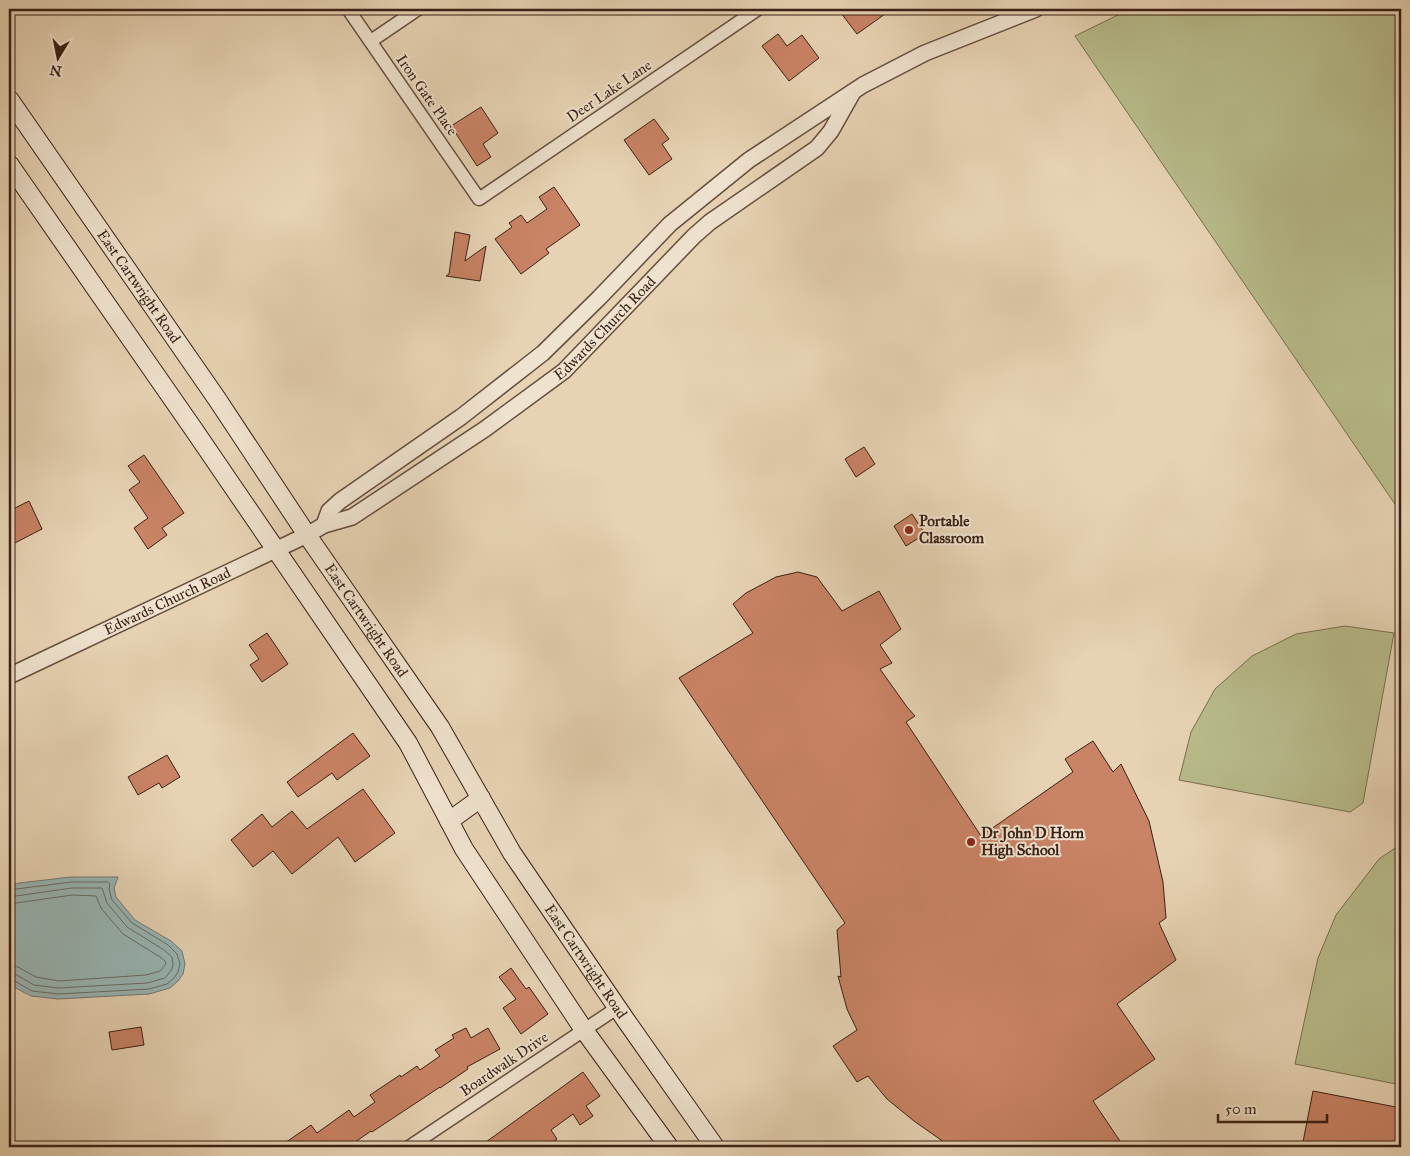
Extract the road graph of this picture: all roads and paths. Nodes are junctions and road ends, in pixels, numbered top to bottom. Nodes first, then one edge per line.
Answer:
1 (348, 9) edge
2 (418, 9) edge
3 (758, 9) edge
4 (1036, 9) edge
5 (371, 41) junction
6 (853, 92) junction
7 (9, 98) edge
8 (9, 164) edge
9 (479, 199) joint
10 (324, 525) junction
11 (307, 535) junction
12 (275, 549) junction
13 (9, 676) edge
14 (481, 798) junction
15 (448, 820) junction
16 (617, 1008) junction
17 (584, 1030) junction
18 (409, 1147) edge
19 (669, 1147) edge
20 (715, 1147) edge

1 - 5 street, Iron Gate Place
2 - 5 street
3 - 9 street, Deer Lake Lane
4 - 6 street, Edwards Church Road
5 - 9 street, Iron Gate Place
6 - 10 street, Edwards Church Road
6 - 10 street, Edwards Church Road
7 - 11 main road, East Cartwright Road
8 - 12 main road
10 - 11 street, Edwards Church Road
11 - 12 street, Edwards Church Road
11 - 14 main road, East Cartwright Road
12 - 13 street, Edwards Church Road
12 - 15 main road
14 - 15 main road
14 - 16 main road, East Cartwright Road
15 - 17 main road
16 - 17 street, Boardwalk Drive
16 - 20 main road, East Cartwright Road
17 - 18 street, Boardwalk Drive
17 - 19 main road

